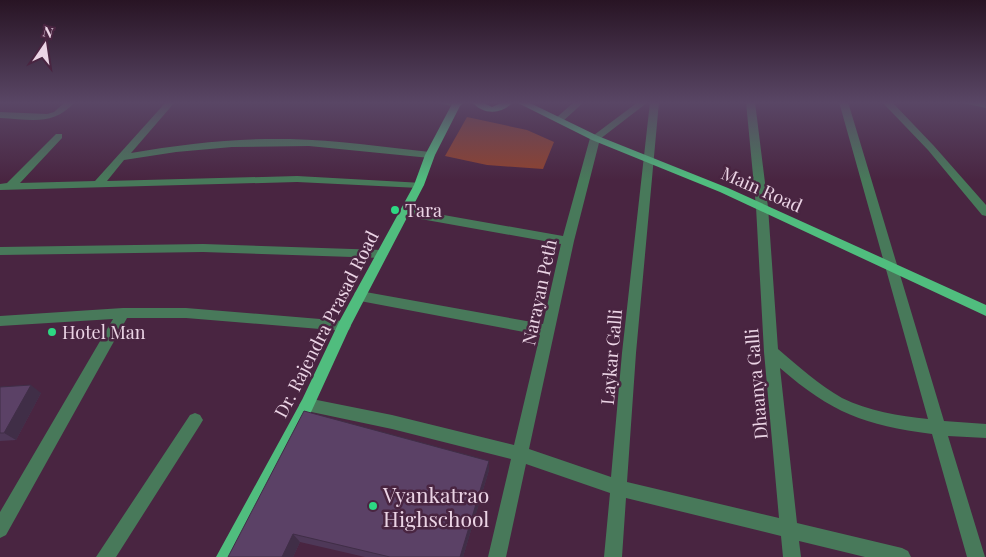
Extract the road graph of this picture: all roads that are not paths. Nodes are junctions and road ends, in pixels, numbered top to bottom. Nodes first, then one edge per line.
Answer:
1 (148, 128) edge
2 (445, 128) edge
3 (574, 128) edge
4 (609, 128) edge
5 (653, 128) edge
6 (753, 128) edge
7 (851, 128) edge
8 (910, 128) edge
9 (59, 136) dead end
10 (595, 138) junction
11 (430, 155) junction
12 (121, 158) junction
13 (650, 160) junction
14 (97, 185) junction
15 (419, 185) junction
16 (5, 187) edge
17 (762, 207) junction
18 (404, 212) junction
19 (986, 212) edge
20 (568, 241) junction
21 (0, 251) edge
22 (382, 254) junction
23 (891, 267) junction
24 (360, 296) junction
25 (986, 311) edge
26 (123, 313) junction
27 (0, 321) edge
28 (344, 326) junction
29 (549, 331) junction
30 (771, 352) junction
31 (307, 405) junction
32 (195, 420) dead end
33 (937, 429) junction
34 (986, 431) edge
35 (520, 454) junction
36 (618, 488) junction
37 (789, 528) junction
38 (0, 529) edge
39 (105, 557) edge
40 (225, 557) edge
41 (497, 557) edge
42 (613, 557) edge
43 (792, 557) edge
44 (902, 557) edge
45 (976, 557) edge

1 - 12 street
2 - 11 main road, Dr. Rajendra Prasad Road
3 - 10 main road, Main Road
4 - 10 street
5 - 13 street, Laykar Galli
6 - 17 street, Dhaanya Galli
7 - 23 street
8 - 19 street
9 - 16 street
10 - 13 main road, Main Road
10 - 20 street, Narayan Peth
11 - 12 street
11 - 15 main road, Dr. Rajendra Prasad Road
12 - 14 street
13 - 17 main road, Main Road
13 - 36 street, Laykar Galli
14 - 15 street
14 - 16 street
15 - 18 main road, Dr. Rajendra Prasad Road
17 - 23 main road, Main Road
17 - 30 street, Dhaanya Galli
18 - 20 street
18 - 22 main road, Dr. Rajendra Prasad Road
20 - 29 street, Narayan Peth
21 - 22 street
22 - 24 main road, Dr. Rajendra Prasad Road
23 - 25 main road, Main Road
23 - 33 street
24 - 28 main road, Dr. Rajendra Prasad Road
24 - 29 street
26 - 27 street
26 - 28 street
26 - 38 street
28 - 31 main road, Dr. Rajendra Prasad Road
29 - 35 street, Narayan Peth
30 - 33 street
30 - 37 street, Dhaanya Galli
31 - 35 street
31 - 40 main road, Dr. Rajendra Prasad Road
32 - 39 street
33 - 34 street
33 - 45 street
35 - 36 street
35 - 41 street, Narayan Peth
36 - 37 street
36 - 42 street, Laykar Galli
37 - 43 street, Dhaanya Galli
37 - 44 street

